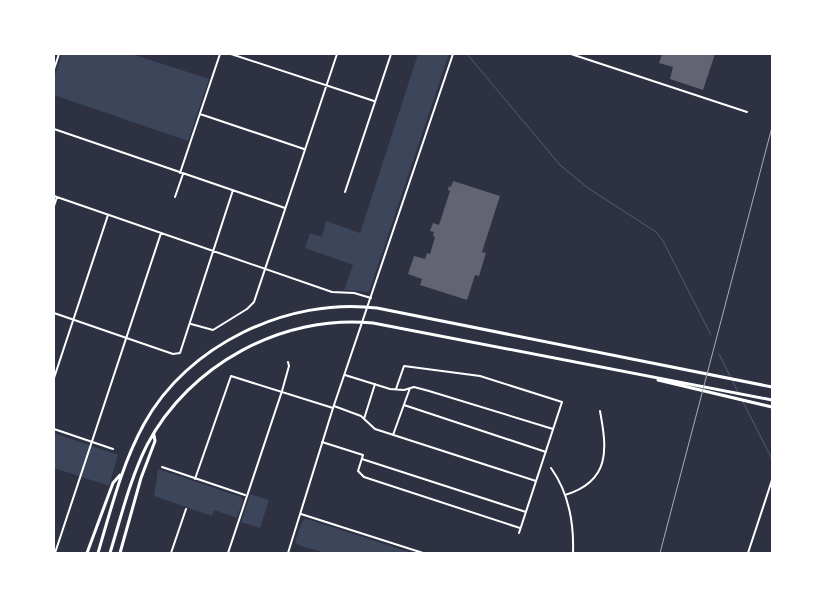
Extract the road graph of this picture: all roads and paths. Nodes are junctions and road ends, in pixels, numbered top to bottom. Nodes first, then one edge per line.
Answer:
1 (59, 54) edge
2 (220, 54) edge
3 (230, 54) edge
4 (337, 54) edge
5 (391, 54) edge
6 (453, 54) edge
7 (571, 54) edge
8 (54, 69) edge
9 (326, 86) junction
10 (374, 101) junction
11 (747, 112) dead end
12 (200, 114) junction
13 (54, 129) edge
14 (304, 149) junction
15 (182, 173) junction
16 (233, 190) junction
17 (344, 192) dead end
18 (55, 196) edge
19 (175, 197) dead end
20 (54, 206) edge
21 (285, 208) junction
22 (108, 215) junction
23 (161, 233) junction
24 (214, 251) junction
25 (265, 268) junction
26 (371, 298) junction
27 (54, 313) edge
28 (73, 320) junction
29 (191, 324) junction
30 (126, 338) junction
31 (288, 362) dead end
32 (345, 375) junction
33 (650, 377) junction
34 (54, 378) edge
35 (376, 384) junction
36 (772, 387) edge
37 (410, 388) junction
38 (396, 390) junction
39 (282, 391) junction
40 (772, 400) edge
41 (404, 405) junction
42 (334, 407) junction
43 (772, 407) edge
44 (600, 411) dead end
45 (364, 419) junction
46 (54, 429) edge
47 (553, 430) junction
48 (154, 434) junction
49 (393, 435) junction
50 (92, 442) junction
51 (322, 442) junction
52 (113, 449) dead end
53 (546, 452) junction
54 (362, 459) junction
55 (162, 467) dead end
56 (550, 468) dead end
57 (122, 473) junction
58 (195, 479) junction
59 (772, 480) edge
60 (536, 482) junction
61 (246, 496) junction
62 (565, 496) junction
63 (186, 509) dead end
64 (526, 512) junction
65 (301, 514) junction
66 (520, 528) junction
67 (519, 532) dead end
68 (55, 548) edge
69 (55, 553) edge
70 (87, 553) edge
71 (98, 553) edge
72 (110, 553) edge
73 (120, 553) edge
74 (171, 553) edge
75 (228, 553) edge
76 (288, 553) edge
77 (423, 553) edge
78 (573, 553) edge
79 (748, 553) edge

1 - 8 street
2 - 12 street
3 - 9 street
4 - 9 street
5 - 10 street
6 - 26 street
7 - 11 street
9 - 10 street
9 - 14 street
10 - 17 street
12 - 14 street
12 - 15 street
13 - 15 street
14 - 21 street
15 - 16 street
15 - 19 street
16 - 21 street
16 - 24 street
18 - 20 street
18 - 22 street
21 - 25 street
22 - 23 street
22 - 28 street
23 - 24 street
23 - 30 street
24 - 25 street
24 - 29 street
25 - 26 street
25 - 29 street
26 - 32 street
27 - 28 street
28 - 30 street
28 - 34 street
29 - 30 street
30 - 50 street
31 - 39 street
32 - 35 street
32 - 42 street
33 - 40 highway
33 - 43 highway
33 - 48 highway
35 - 38 street
35 - 45 street
36 - 57 highway
37 - 38 street
37 - 41 street
37 - 47 street
38 - 47 street
39 - 42 street
39 - 58 street
39 - 61 street
41 - 49 street
41 - 53 street
42 - 45 street
42 - 51 street
44 - 62 street
45 - 49 street
46 - 50 street
47 - 53 street
48 - 72 highway
48 - 73 highway
49 - 60 street
50 - 52 street
50 - 68 street
51 - 54 street
51 - 65 street
53 - 60 street
54 - 64 street
54 - 66 street
55 - 58 street
56 - 62 street
57 - 70 highway
57 - 71 highway
58 - 61 street
59 - 79 street
60 - 64 street
61 - 75 street
62 - 78 street
63 - 74 street
64 - 66 street
65 - 76 street
65 - 77 street
66 - 67 street
68 - 69 street

